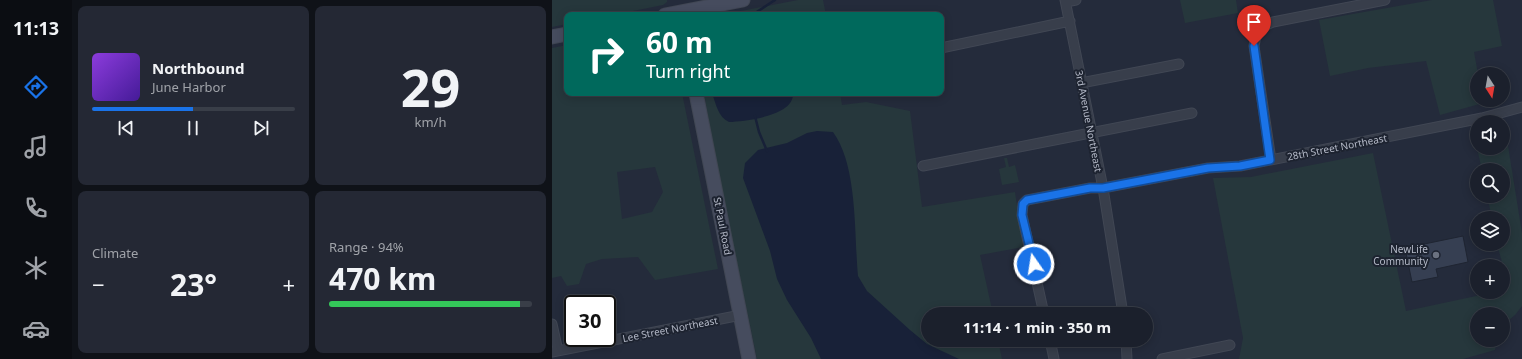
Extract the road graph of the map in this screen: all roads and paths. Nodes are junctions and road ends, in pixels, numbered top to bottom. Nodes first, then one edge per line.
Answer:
1 (743, 0) edge
2 (1076, 0) edge
3 (1385, 0) edge
4 (1066, 1) edge
5 (679, 9) edge
6 (1070, 21) junction
7 (564, 35) edge
8 (552, 37) edge
9 (944, 47) edge
10 (1179, 64) dead end
11 (1081, 83) junction
12 (697, 96) edge
13 (1522, 107) edge
14 (1192, 113) dead end
15 (1091, 133) junction
16 (1270, 160) junction
17 (923, 166) dead end
18 (1103, 188) junction
19 (1042, 307) edge
20 (1122, 307) edge
21 (741, 315) junction
22 (552, 324) edge
23 (1230, 345) dead end
24 (1051, 347) edge
25 (1127, 347) edge
26 (555, 352) edge
27 (749, 359) edge
28 (1054, 359) edge
29 (1128, 359) edge
30 (1162, 359) edge

1 - 5 street
2 - 4 street
3 - 16 street
4 - 6 street, 3rd Avenue Northeast
6 - 9 street
6 - 11 street, 3rd Avenue Northeast
7 - 8 street
10 - 11 street
11 - 15 street, 3rd Avenue Northeast
12 - 21 street, St Paul Road
13 - 16 street, 28th Street Northeast
14 - 15 street
15 - 17 street
15 - 18 street, 3rd Avenue Northeast
16 - 18 street, 28th Street Northeast
18 - 19 street, 28th Street Northeast
18 - 20 street, 3rd Avenue Northeast
21 - 26 street, Lee Street Northeast
21 - 27 street, St Paul Road
22 - 26 street
23 - 30 street
24 - 28 street
25 - 29 street

